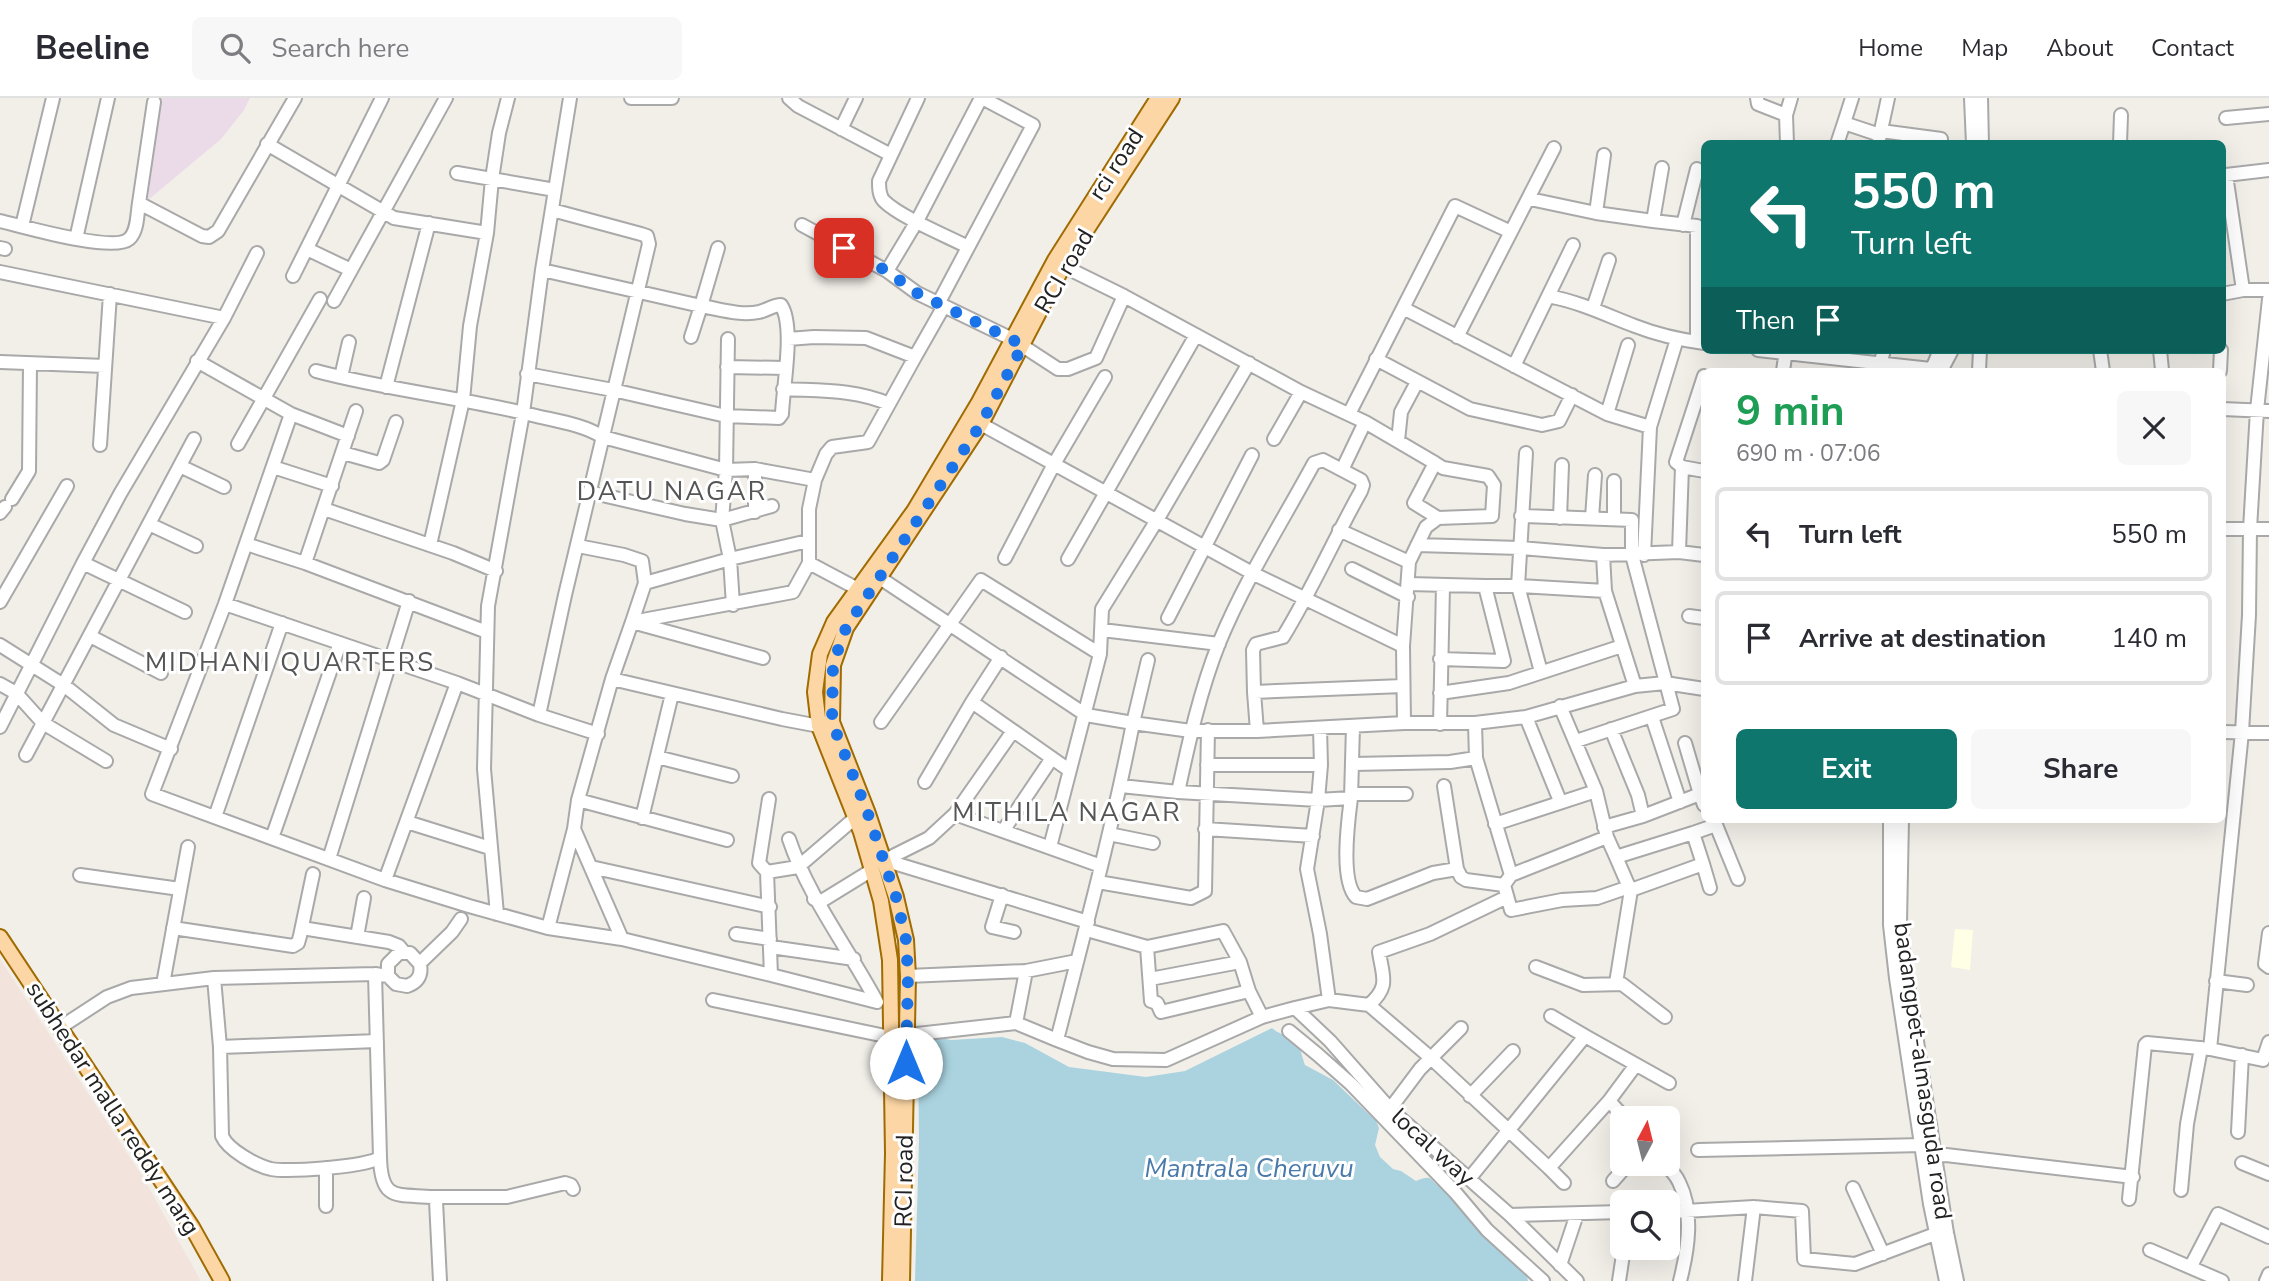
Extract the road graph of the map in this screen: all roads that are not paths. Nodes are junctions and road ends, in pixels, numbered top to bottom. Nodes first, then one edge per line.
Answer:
1 (52, 98) edge
2 (108, 98) edge
3 (295, 98) edge
4 (382, 98) edge
5 (446, 98) edge
6 (508, 98) edge
7 (570, 98) edge
8 (631, 98) edge
9 (672, 98) edge
10 (789, 98) edge
11 (856, 98) edge
12 (918, 98) edge
13 (982, 98) edge
14 (1158, 98) edge
15 (1172, 98) edge
16 (1757, 98) edge
17 (1791, 98) edge
18 (1852, 98) edge
19 (1888, 98) edge
20 (1971, 98) edge
21 (1981, 98) edge
22 (155, 102) dead end
23 (2269, 114) edge
24 (1786, 115) junction
25 (2121, 116) dead end
26 (2226, 118) dead end
27 (1844, 123) junction
28 (841, 129) junction
29 (1880, 137) edge
30 (1941, 139) dead end
31 (1787, 140) edge
32 (1838, 140) edge
33 (1973, 140) edge
34 (1982, 140) edge
35 (2120, 140) edge
36 (267, 145) junction
37 (1554, 148) dead end
38 (891, 155) junction
39 (1604, 155) dead end
40 (1662, 168) dead end
41 (1698, 169) dead end
42 (2269, 170) edge
43 (457, 173) dead end
44 (2226, 176) edge
45 (492, 178) junction
46 (339, 184) junction
47 (2226, 188) edge
48 (555, 190) junction
49 (1530, 199) junction
50 (139, 203) junction
51 (552, 210) junction
52 (383, 213) junction
53 (1596, 213) junction
54 (0, 221) edge
55 (917, 221) junction
56 (1653, 221) junction
57 (429, 223) junction
58 (802, 225) dead end
59 (1683, 225) junction
60 (22, 226) junction
61 (1511, 232) junction
62 (487, 233) junction
63 (76, 239) junction
64 (1573, 245) dead end
65 (968, 247) junction
66 (718, 248) dead end
67 (307, 249) junction
68 (257, 253) dead end
69 (1609, 260) dead end
70 (1063, 266) junction
71 (351, 270) junction
72 (542, 270) junction
73 (887, 271) junction
74 (0, 272) edge
75 (293, 276) dead end
76 (636, 290) junction
77 (2243, 290) junction
78 (2269, 290) edge
79 (2226, 293) edge
80 (110, 294) junction
81 (1124, 296) junction
82 (1548, 296) junction
83 (320, 299) dead end
84 (1701, 299) edge
85 (2269, 299) edge
86 (334, 301) dead end
87 (941, 305) junction
88 (701, 306) junction
89 (1403, 308) junction
90 (1593, 308) junction
91 (224, 318) junction
92 (1196, 335) junction
93 (691, 337) dead end
94 (1457, 337) junction
95 (728, 339) dead end
96 (788, 339) junction
97 (1677, 339) junction
98 (349, 342) dead end
99 (1017, 342) junction
100 (1701, 342) edge
101 (1628, 345) dead end
102 (1800, 354) edge
103 (1883, 354) edge
104 (1949, 354) edge
105 (915, 357) junction
106 (1376, 359) junction
107 (198, 361) junction
108 (0, 362) edge
109 (1249, 363) junction
110 (30, 365) junction
111 (1880, 365) junction
112 (105, 366) junction
113 (1514, 366) junction
114 (727, 367) junction
115 (785, 368) junction
116 (1913, 368) edge
117 (1937, 368) edge
118 (316, 371) dead end
119 (527, 374) junction
120 (341, 377) junction
121 (1105, 377) dead end
122 (1417, 382) junction
123 (386, 387) junction
124 (783, 389) junction
125 (613, 390) junction
126 (1301, 392) junction
127 (1572, 395) junction
128 (265, 398) junction
129 (463, 400) junction
130 (889, 404) junction
131 (1700, 405) edge
132 (2226, 409) edge
133 (356, 411) dead end
134 (2263, 411) edge
135 (523, 413) junction
136 (291, 414) junction
137 (1349, 414) junction
138 (1607, 414) junction
139 (726, 416) junction
140 (396, 422) dead end
141 (1366, 422) junction
142 (981, 424) junction
143 (1650, 427) junction
144 (348, 436) junction
145 (603, 437) junction
146 (194, 439) dead end
147 (1274, 439) dead end
148 (1398, 441) junction
149 (238, 444) dead end
150 (100, 445) dead end
151 (343, 453) junction
152 (1526, 453) dead end
153 (1252, 455) dead end
154 (1435, 463) junction
155 (1054, 464) junction
156 (1562, 465) dead end
157 (180, 466) junction
158 (273, 467) junction
159 (1682, 467) junction
160 (755, 469) junction
161 (726, 470) junction
162 (1342, 470) junction
163 (1701, 470) edge
164 (1595, 475) dead end
165 (815, 481) junction
166 (1614, 481) dead end
167 (67, 486) dead end
168 (332, 486) junction
169 (224, 487) dead end
170 (589, 492) junction
171 (1106, 494) junction
172 (772, 506) dead end
173 (6, 507) edge
174 (324, 509) junction
175 (755, 512) junction
176 (1521, 516) junction
177 (1438, 517) junction
178 (1560, 517) junction
179 (1592, 518) junction
180 (1615, 519) junction
181 (722, 520) junction
182 (1157, 520) junction
183 (149, 524) junction
184 (2226, 529) edge
185 (2250, 529) junction
186 (2269, 529) edge
187 (1339, 530) junction
188 (808, 541) junction
189 (246, 544) junction
190 (430, 545) junction
191 (1417, 545) junction
192 (196, 546) dead end
193 (578, 546) junction
194 (1205, 547) junction
195 (1520, 548) junction
196 (1679, 552) junction
197 (1604, 555) junction
198 (1638, 555) junction
199 (1701, 555) edge
200 (1005, 558) dead end
201 (730, 559) junction
202 (1068, 559) dead end
203 (1409, 562) junction
204 (83, 563) junction
205 (305, 563) junction
206 (809, 563) junction
207 (1352, 569) dead end
208 (496, 571) junction
209 (1254, 573) junction
210 (880, 579) junction
211 (119, 581) junction
212 (645, 583) junction
213 (1443, 586) junction
214 (1485, 586) junction
215 (1518, 586) junction
216 (856, 588) junction
217 (1408, 590) junction
218 (1605, 591) junction
219 (1306, 600) junction
220 (409, 601) junction
221 (0, 602) edge
222 (225, 604) junction
223 (733, 605) junction
224 (186, 612) dead end
225 (1689, 616) dead end
226 (1168, 618) dead end
227 (1701, 618) edge
228 (632, 622) junction
229 (282, 623) junction
230 (950, 624) junction
231 (1102, 630) junction
232 (487, 632) junction
233 (90, 636) junction
234 (340, 643) junction
235 (1219, 644) junction
236 (0, 645) edge
237 (1403, 646) junction
238 (1622, 646) junction
239 (1100, 654) junction
240 (1001, 657) junction
241 (763, 659) dead end
242 (1440, 659) junction
243 (391, 660) junction
244 (1148, 660) dead end
245 (1504, 660) junction
246 (33, 664) junction
247 (1541, 672) junction
248 (161, 673) dead end
249 (612, 679) junction
250 (1665, 682) junction
251 (457, 683) junction
252 (1509, 683) junction
253 (0, 684) edge
254 (65, 686) junction
255 (1403, 686) junction
256 (1635, 686) junction
257 (1701, 688) edge
258 (1254, 692) junction
259 (1440, 693) junction
260 (16, 694) junction
261 (487, 694) junction
262 (672, 694) junction
263 (972, 702) junction
264 (1560, 706) junction
265 (539, 715) junction
266 (1086, 715) junction
267 (1652, 717) junction
268 (1527, 718) junction
269 (881, 722) dead end
270 (43, 723) junction
271 (1133, 723) junction
272 (1404, 723) junction
273 (1440, 723) junction
274 (1475, 723) junction
275 (826, 724) junction
276 (1353, 726) junction
277 (0, 727) edge
278 (1320, 728) junction
279 (1611, 729) junction
280 (1208, 730) junction
281 (1257, 730) junction
282 (1013, 731) junction
283 (1191, 731) junction
284 (2226, 732) edge
285 (2242, 732) junction
286 (2269, 733) edge
287 (598, 734) junction
288 (1576, 741) junction
289 (1685, 743) dead end
290 (171, 749) junction
291 (26, 755) dead end
292 (657, 757) junction
293 (1052, 758) junction
294 (1476, 758) junction
295 (106, 761) dead end
296 (1353, 764) junction
297 (1207, 765) junction
298 (1321, 765) junction
299 (1069, 770) junction
300 (732, 776) dead end
301 (925, 782) dead end
302 (1121, 786) junction
303 (1444, 786) dead end
304 (1596, 791) junction
305 (1178, 792) junction
306 (1206, 793) junction
307 (1406, 794) dead end
308 (1351, 796) junction
309 (1701, 796) edge
310 (769, 799) dead end
311 (1701, 799) edge
312 (578, 800) junction
313 (1318, 800) junction
314 (1560, 801) junction
315 (1680, 802) junction
316 (955, 814) junction
317 (1643, 816) junction
318 (215, 817) junction
319 (642, 818) junction
320 (855, 818) junction
321 (407, 822) junction
322 (1712, 823) edge
323 (1714, 823) edge
324 (1890, 823) edge
325 (1902, 823) edge
326 (1495, 824) junction
327 (574, 829) junction
328 (1205, 829) junction
329 (1003, 831) junction
330 (1606, 832) junction
331 (1693, 833) junction
332 (1109, 834) junction
333 (1313, 836) junction
334 (272, 838) junction
335 (789, 839) dead end
336 (727, 840) dead end
337 (1153, 843) dead end
338 (188, 847) dead end
339 (1050, 847) junction
340 (490, 848) junction
341 (1616, 857) junction
342 (329, 859) junction
343 (886, 859) junction
344 (1703, 864) junction
345 (1101, 866) junction
346 (591, 867) junction
347 (798, 867) junction
348 (1457, 869) junction
349 (872, 870) junction
350 (767, 872) junction
351 (313, 874) dead end
352 (80, 875) dead end
353 (1738, 879) dead end
354 (385, 880) junction
355 (1098, 882) junction
356 (1508, 886) junction
357 (1710, 888) dead end
358 (180, 889) junction
359 (1630, 889) junction
360 (1002, 895) junction
361 (364, 898) dead end
362 (817, 901) junction
363 (769, 907) junction
364 (497, 914) junction
365 (461, 919) dead end
366 (1087, 926) junction
367 (173, 928) junction
368 (302, 928) junction
369 (548, 928) junction
370 (1014, 932) dead end
371 (736, 933) dead end
372 (2269, 933) edge
373 (0, 937) edge
374 (358, 937) junction
375 (622, 939) junction
376 (771, 943) junction
377 (1147, 947) junction
378 (404, 952) junction
379 (855, 959) junction
380 (1077, 961) junction
381 (1240, 962) junction
382 (420, 963) junction
383 (1536, 967) dead end
384 (2269, 967) edge
385 (1026, 971) junction
386 (382, 975) junction
387 (771, 975) junction
388 (908, 976) junction
389 (214, 978) junction
390 (1150, 979) junction
391 (2216, 981) junction
392 (1616, 983) junction
393 (163, 984) junction
394 (2247, 985) dead end
395 (1249, 991) junction
396 (713, 1000) dead end
397 (1329, 1000) junction
398 (1369, 1005) junction
399 (1294, 1008) junction
400 (1551, 1016) dead end
401 (1262, 1017) junction
402 (1665, 1017) dead end
403 (1016, 1023) junction
404 (61, 1027) junction
405 (1461, 1028) dead end
406 (1289, 1031) dead end
407 (907, 1035) junction
408 (1585, 1036) junction
409 (890, 1037) junction
410 (1057, 1040) junction
411 (377, 1041) junction
412 (2269, 1042) edge
413 (220, 1047) junction
414 (2205, 1048) junction
415 (1513, 1051) dead end
416 (2242, 1055) junction
417 (1431, 1058) junction
418 (1635, 1066) junction
419 (1669, 1083) dead end
420 (1470, 1096) junction
421 (1609, 1101) junction
422 (1614, 1106) edge
423 (1390, 1109) junction
424 (1508, 1129) junction
425 (2238, 1132) dead end
426 (1923, 1145) junction
427 (1698, 1150) dead end
428 (1934, 1156) junction
429 (380, 1157) junction
430 (2242, 1163) dead end
431 (326, 1168) junction
432 (1549, 1168) junction
433 (2269, 1174) edge
434 (1617, 1176) edge
435 (1675, 1176) edge
436 (2133, 1177) junction
437 (1469, 1179) junction
438 (1613, 1181) dead end
439 (1564, 1183) dead end
440 (1853, 1188) dead end
441 (573, 1189) dead end
442 (2181, 1190) dead end
443 (433, 1197) junction
444 (2129, 1199) dead end
445 (1936, 1204) junction
446 (326, 1206) dead end
447 (1754, 1207) junction
448 (1610, 1213) edge
449 (1680, 1213) edge
450 (1689, 1213) junction
451 (1577, 1214) junction
452 (1510, 1215) junction
453 (1935, 1234) junction
454 (2269, 1237) edge
455 (2151, 1250) dead end
456 (1883, 1254) junction
457 (1622, 1260) edge
458 (1560, 1265) junction
459 (2191, 1266) junction
460 (2269, 1274) edge
461 (222, 1281) edge
462 (440, 1281) edge
463 (890, 1281) edge
464 (902, 1281) edge
465 (1543, 1281) edge
466 (1577, 1281) edge
467 (1619, 1281) edge
468 (1680, 1281) edge
469 (1745, 1281) edge
470 (1946, 1281) edge
471 (1957, 1281) edge
472 (2222, 1281) edge
473 (2266, 1281) edge

1 - 60 street
2 - 63 street
3 - 36 street
4 - 46 street
5 - 52 street
6 - 45 street
7 - 48 street
8 - 9 street
10 - 28 street
11 - 28 street
12 - 38 street
13 - 55 street
13 - 65 street
14 - 99 main road, rci road
15 - 70 main road, RCI road
16 - 24 street
17 - 24 street
18 - 27 street
19 - 29 street
20 - 33 street
21 - 34 street
22 - 50 street
23 - 26 street
24 - 31 street
25 - 35 street
27 - 29 street
27 - 32 street
28 - 38 street
29 - 30 street
36 - 46 street
36 - 50 street
37 - 49 street
38 - 55 street
39 - 53 street
40 - 56 street
41 - 59 street
42 - 44 street
43 - 45 street
45 - 48 street
45 - 62 street
46 - 52 street
46 - 67 street
47 - 77 street
48 - 51 street
49 - 53 street
49 - 61 street
50 - 63 street
51 - 72 street
51 - 76 street
52 - 57 street
52 - 71 street
53 - 56 street
54 - 60 street
55 - 65 street
55 - 73 street
56 - 59 street
57 - 62 street
57 - 123 street
58 - 73 street
59 - 84 street
60 - 63 street
61 - 89 street
61 - 94 street
62 - 129 street
64 - 82 street
65 - 87 street
66 - 88 street
67 - 71 street
67 - 75 street
68 - 91 street
69 - 90 street
70 - 81 street
70 - 99 main road, RCI road
71 - 86 street
72 - 76 street
72 - 119 street
73 - 87 street
74 - 80 street
76 - 88 street
76 - 125 street
77 - 78 street
77 - 79 street
80 - 91 street
80 - 112 street
81 - 92 street
81 - 99 street
82 - 90 street
82 - 113 street
83 - 128 street
84 - 100 street
85 - 134 street
87 - 99 street
87 - 105 street
88 - 93 street
88 - 96 street
89 - 94 street
89 - 106 street
90 - 97 street
91 - 107 street
92 - 109 street
92 - 171 street
94 - 113 street
95 - 114 street
96 - 105 street
96 - 115 street
97 - 100 street
97 - 143 street
98 - 120 street
99 - 142 main road, RCI road
99 - 216 main road, rci road
101 - 138 street
102 - 111 street
103 - 111 street
104 - 117 street
105 - 130 street
106 - 122 street
106 - 137 street
107 - 128 street
107 - 204 street
108 - 110 street
109 - 126 street
109 - 182 street
110 - 112 street
110 - 173 street
111 - 116 street
112 - 150 street
113 - 127 street
114 - 115 street
114 - 139 street
115 - 124 street
118 - 120 street
119 - 125 street
119 - 135 street
120 - 123 street
121 - 155 street
122 - 127 street
122 - 148 street
123 - 129 street
124 - 130 street
124 - 139 street
125 - 139 street
125 - 145 street
126 - 137 street
126 - 147 street
127 - 138 street
128 - 136 street
128 - 149 street
129 - 135 street
129 - 190 street
130 - 165 street
131 - 159 street
132 - 134 street
133 - 144 street
134 - 185 street
135 - 145 street
135 - 208 street
136 - 144 street
136 - 158 street
137 - 141 street
138 - 143 street
139 - 161 street
140 - 151 street
141 - 148 street
141 - 162 street
142 - 155 street
142 - 210 main road, RCI road
143 - 198 street
144 - 151 street
145 - 161 street
145 - 170 street
146 - 157 street
148 - 154 street
151 - 168 street
152 - 176 street
153 - 194 street
154 - 177 street
154 - 177 street
155 - 171 street
155 - 200 street
156 - 178 street
157 - 169 street
157 - 183 street
158 - 168 street
158 - 189 street
159 - 163 street
159 - 196 street
160 - 161 street
160 - 165 street
160 - 175 street
161 - 181 street
162 - 187 street
162 - 209 street
164 - 179 street
165 - 188 street
166 - 180 street
167 - 221 street
168 - 174 street
170 - 181 street
170 - 193 street
171 - 182 street
171 - 202 street
172 - 175 street
174 - 190 street
174 - 205 street
175 - 181 street
176 - 178 street
176 - 195 street
177 - 191 street
178 - 179 street
179 - 180 street
180 - 198 street
181 - 201 street
182 - 194 street
182 - 231 street
183 - 192 street
183 - 211 street
184 - 185 street
185 - 186 street
185 - 285 street
187 - 203 street
187 - 219 street
188 - 201 street
188 - 206 street
189 - 205 street
189 - 222 street
190 - 208 street
191 - 195 street
191 - 203 street
193 - 212 street
193 - 265 street
194 - 209 street
194 - 226 street
195 - 197 street
195 - 215 street
196 - 198 street
196 - 199 street
197 - 198 street
197 - 218 street
198 - 250 street
201 - 212 street
201 - 223 street
203 - 217 street
204 - 211 street
204 - 246 street
205 - 220 street
206 - 216 street
206 - 223 street
207 - 217 street
208 - 232 street
209 - 219 street
209 - 235 street
210 - 230 street
210 - 275 main road, RCI road
211 - 224 street
211 - 233 street
212 - 228 street
213 - 214 street
213 - 217 street
213 - 242 street
214 - 215 street
214 - 245 street
215 - 218 street
215 - 247 street
216 - 275 main road, rci road
217 - 237 street
218 - 238 street
219 - 237 street
219 - 258 street
220 - 232 street
220 - 243 street
222 - 229 street
222 - 290 street
223 - 228 street
225 - 227 street
228 - 241 street
228 - 249 street
229 - 234 street
229 - 318 street
230 - 239 street
230 - 240 street
230 - 269 street
231 - 235 street
231 - 239 street
232 - 261 street
233 - 248 street
233 - 254 street
234 - 243 street
234 - 334 street
235 - 283 street
236 - 246 street
237 - 255 street
238 - 247 street
238 - 256 street
239 - 266 street
240 - 263 street
240 - 266 street
242 - 245 street
242 - 259 street
243 - 251 street
243 - 342 street
244 - 271 street
245 - 252 street
246 - 254 street
246 - 260 street
247 - 252 street
249 - 262 street
249 - 287 street
250 - 256 street
250 - 257 street
250 - 267 street
251 - 261 street
251 - 321 street
252 - 259 street
253 - 260 street
254 - 270 street
254 - 290 street
255 - 258 street
255 - 272 street
256 - 264 street
258 - 281 street
259 - 273 street
260 - 270 street
260 - 277 street
261 - 265 street
261 - 340 street
262 - 275 street
262 - 292 street
263 - 282 street
263 - 301 street
264 - 268 street
264 - 288 street
265 - 287 street
266 - 271 street
266 - 299 street
267 - 279 street
267 - 315 street
268 - 274 street
268 - 314 street
270 - 291 street
270 - 295 street
271 - 283 street
271 - 302 street
272 - 273 street
272 - 276 street
273 - 274 street
274 - 294 street
275 - 320 main road, rci road
275 - 343 main road, RCI road
276 - 278 street
276 - 296 street
278 - 281 street
278 - 298 street
279 - 288 street
279 - 317 street
280 - 281 street
280 - 283 street
280 - 297 street
282 - 293 street
282 - 316 street
283 - 305 street
284 - 285 street
285 - 286 street
285 - 391 street
287 - 312 street
288 - 304 street
289 - 309 street
290 - 318 street
292 - 300 street
292 - 319 street
293 - 299 street
293 - 329 street
294 - 296 street
294 - 326 street
296 - 308 street
297 - 298 street
297 - 306 street
298 - 313 street
299 - 339 street
302 - 305 street
302 - 332 street
303 - 348 street
304 - 314 street
304 - 330 street
305 - 306 street
306 - 313 street
306 - 328 street
307 - 308 street
308 - 313 street
308 - 348 street
310 - 350 street
311 - 315 street
312 - 319 street
312 - 327 street
313 - 333 street
314 - 326 street
315 - 317 street
316 - 329 street
316 - 343 street
317 - 330 street
318 - 334 street
319 - 336 street
320 - 347 street
320 - 349 main road, rci road
321 - 340 street
321 - 354 street
322 - 331 street
323 - 353 street
324 - 426 street, badangpet-almasguda road
325 - 428 street, badangpet-almasguda road
326 - 356 street
327 - 346 street
327 - 369 street
328 - 333 street
328 - 355 street
329 - 339 street
330 - 341 street
330 - 356 street
331 - 341 street
331 - 344 street
332 - 337 street
332 - 345 street
333 - 397 street
334 - 342 street
335 - 347 street
338 - 358 street
339 - 345 street
340 - 364 street
341 - 359 street
342 - 354 street
343 - 360 street
343 - 388 main road, RCI road
344 - 357 street
344 - 359 street
345 - 355 street
346 - 363 street
346 - 375 street
347 - 350 street
347 - 362 street
348 - 356 street
349 - 362 street
349 - 409 main road, rci road
350 - 363 street
351 - 368 street
352 - 358 street
354 - 364 street
355 - 366 street
356 - 359 street
356 - 398 street
358 - 367 street
359 - 392 street
360 - 366 street
360 - 370 street
361 - 374 street
362 - 379 street
363 - 376 street
364 - 369 street
365 - 382 street
366 - 377 street
366 - 380 street
367 - 368 street
367 - 393 street
368 - 374 street
369 - 375 street
371 - 376 street
372 - 384 street
373 - 404 main road, subhedar malla reddy marg
374 - 378 street
375 - 387 street
376 - 379 street
376 - 387 street
377 - 381 street
377 - 390 street
378 - 382 street
378 - 386 street
379 - 387 street
380 - 385 street
380 - 410 street
381 - 390 street
381 - 395 street
382 - 386 street
383 - 392 street
385 - 388 street
385 - 403 street
386 - 389 street
386 - 411 street
388 - 407 main road, RCI road
389 - 393 street
389 - 413 street
390 - 395 street
391 - 394 street
391 - 414 street
392 - 402 street
393 - 404 street
395 - 401 street
396 - 409 street
397 - 398 street
397 - 399 street
398 - 417 street
399 - 401 street
399 - 423 street, local way
400 - 408 street
401 - 410 street
403 - 407 street
403 - 410 street
404 - 461 main road, subhedar malla reddy marg
405 - 417 street
406 - 465 street
407 - 409 street
407 - 464 main road, RCI road
408 - 418 street
408 - 424 street
409 - 463 main road, rci road
411 - 413 street
411 - 429 street
412 - 416 street
413 - 431 street
414 - 416 street
414 - 436 street
414 - 442 street
415 - 420 street
416 - 425 street
417 - 420 street
417 - 423 street
418 - 419 street
418 - 421 street
420 - 424 street
421 - 422 street
421 - 432 street
423 - 437 street, local way
424 - 432 street
424 - 437 street
426 - 427 street
426 - 445 street, badangpet-almasguda road
428 - 436 street
428 - 445 street, badangpet-almasguda road
429 - 431 street
429 - 443 street
430 - 433 street
431 - 446 street
432 - 439 street
434 - 438 street
435 - 450 street
436 - 444 street
437 - 452 street, local way
440 - 456 street
441 - 443 street
443 - 462 street
445 - 453 street, badangpet-almasguda road
445 - 471 street, badangpet-almasguda road
447 - 450 street
447 - 456 street
447 - 469 street
448 - 451 street
449 - 450 street
450 - 468 street
451 - 452 street
451 - 458 street
452 - 458 street, local way
453 - 456 street
453 - 470 street, badangpet-almasguda road
454 - 459 street
455 - 459 street
457 - 467 street
458 - 466 street, local way
459 - 472 street
460 - 473 street

